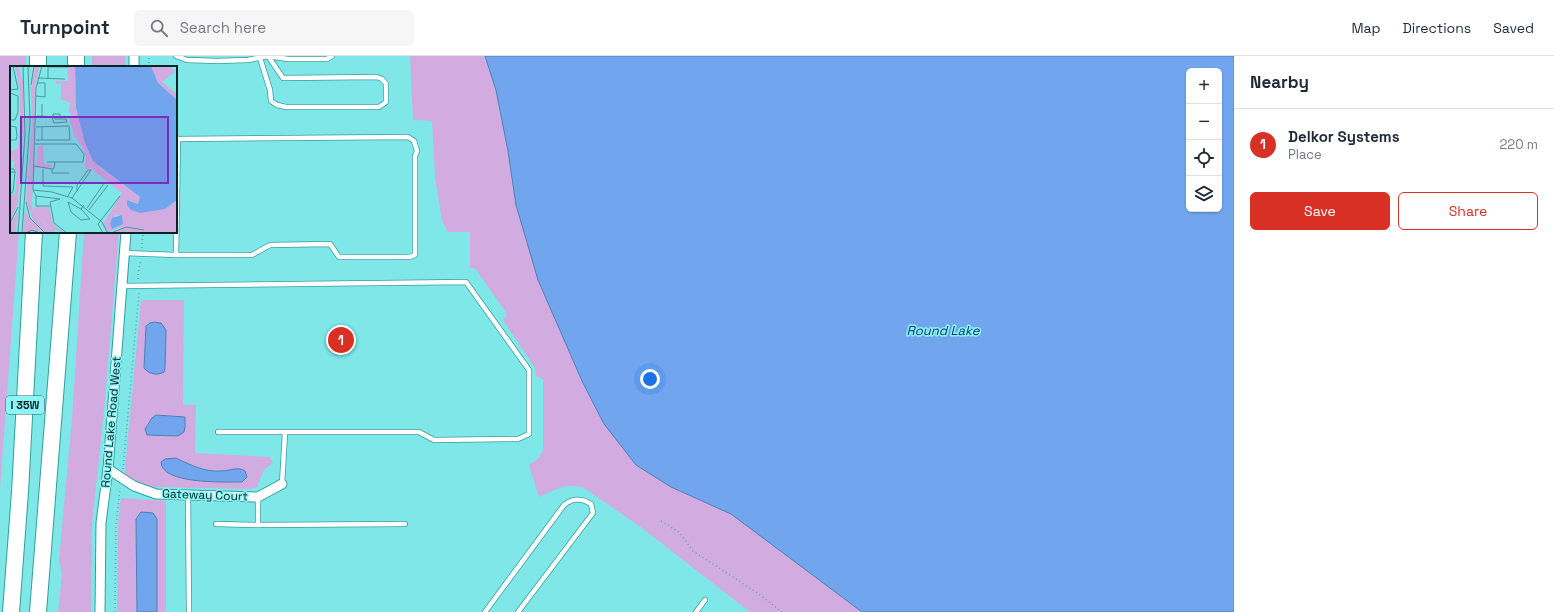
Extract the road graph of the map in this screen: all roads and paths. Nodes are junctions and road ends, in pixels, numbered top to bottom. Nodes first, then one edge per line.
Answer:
1 (176, 56) edge
2 (268, 56) edge
3 (332, 56) edge
4 (260, 58) junction
5 (177, 139) edge
6 (34, 233) edge
7 (68, 233) edge
8 (126, 233) edge
9 (143, 233) edge
10 (176, 233) edge
11 (124, 253) junction
12 (142, 254) junction
13 (176, 255) junction
14 (138, 285) junction
15 (121, 286) junction
16 (218, 432) dead end
17 (284, 433) junction
18 (108, 469) junction
19 (122, 478) junction
20 (282, 484) joint
21 (188, 495) junction
22 (258, 497) junction
23 (46, 508) junction
24 (661, 521) dead end
25 (216, 524) dead end
26 (405, 524) dead end
27 (258, 525) junction
28 (705, 600) dead end
29 (9, 612) edge
30 (38, 612) edge
31 (45, 612) edge
32 (100, 612) edge
33 (115, 612) edge
34 (189, 612) edge
35 (485, 612) edge
36 (518, 612) edge
37 (696, 612) edge
38 (782, 612) edge

1 - 4 lane
2 - 3 lane
2 - 4 lane
2 - 4 lane
5 - 13 lane
6 - 29 highway, I 35W
7 - 23 highway, I 35W
8 - 11 street, Round Lake Road West
9 - 12 path
10 - 13 lane
11 - 12 lane
11 - 15 street, Round Lake Road West
12 - 13 lane
12 - 14 path
14 - 15 lane
14 - 17 lane
14 - 19 path
15 - 18 street, Round Lake Road West
16 - 17 lane
17 - 20 lane
18 - 19 street, Gateway Court
18 - 32 street, Round Lake Road West
19 - 21 street, Gateway Court
19 - 33 path
20 - 22 street, Gateway Court
21 - 22 street, Gateway Court
21 - 34 lane
22 - 27 lane
23 - 30 highway, I 35W
23 - 31 highway
24 - 38 path
25 - 27 lane
26 - 27 lane
28 - 37 lane
35 - 36 lane

